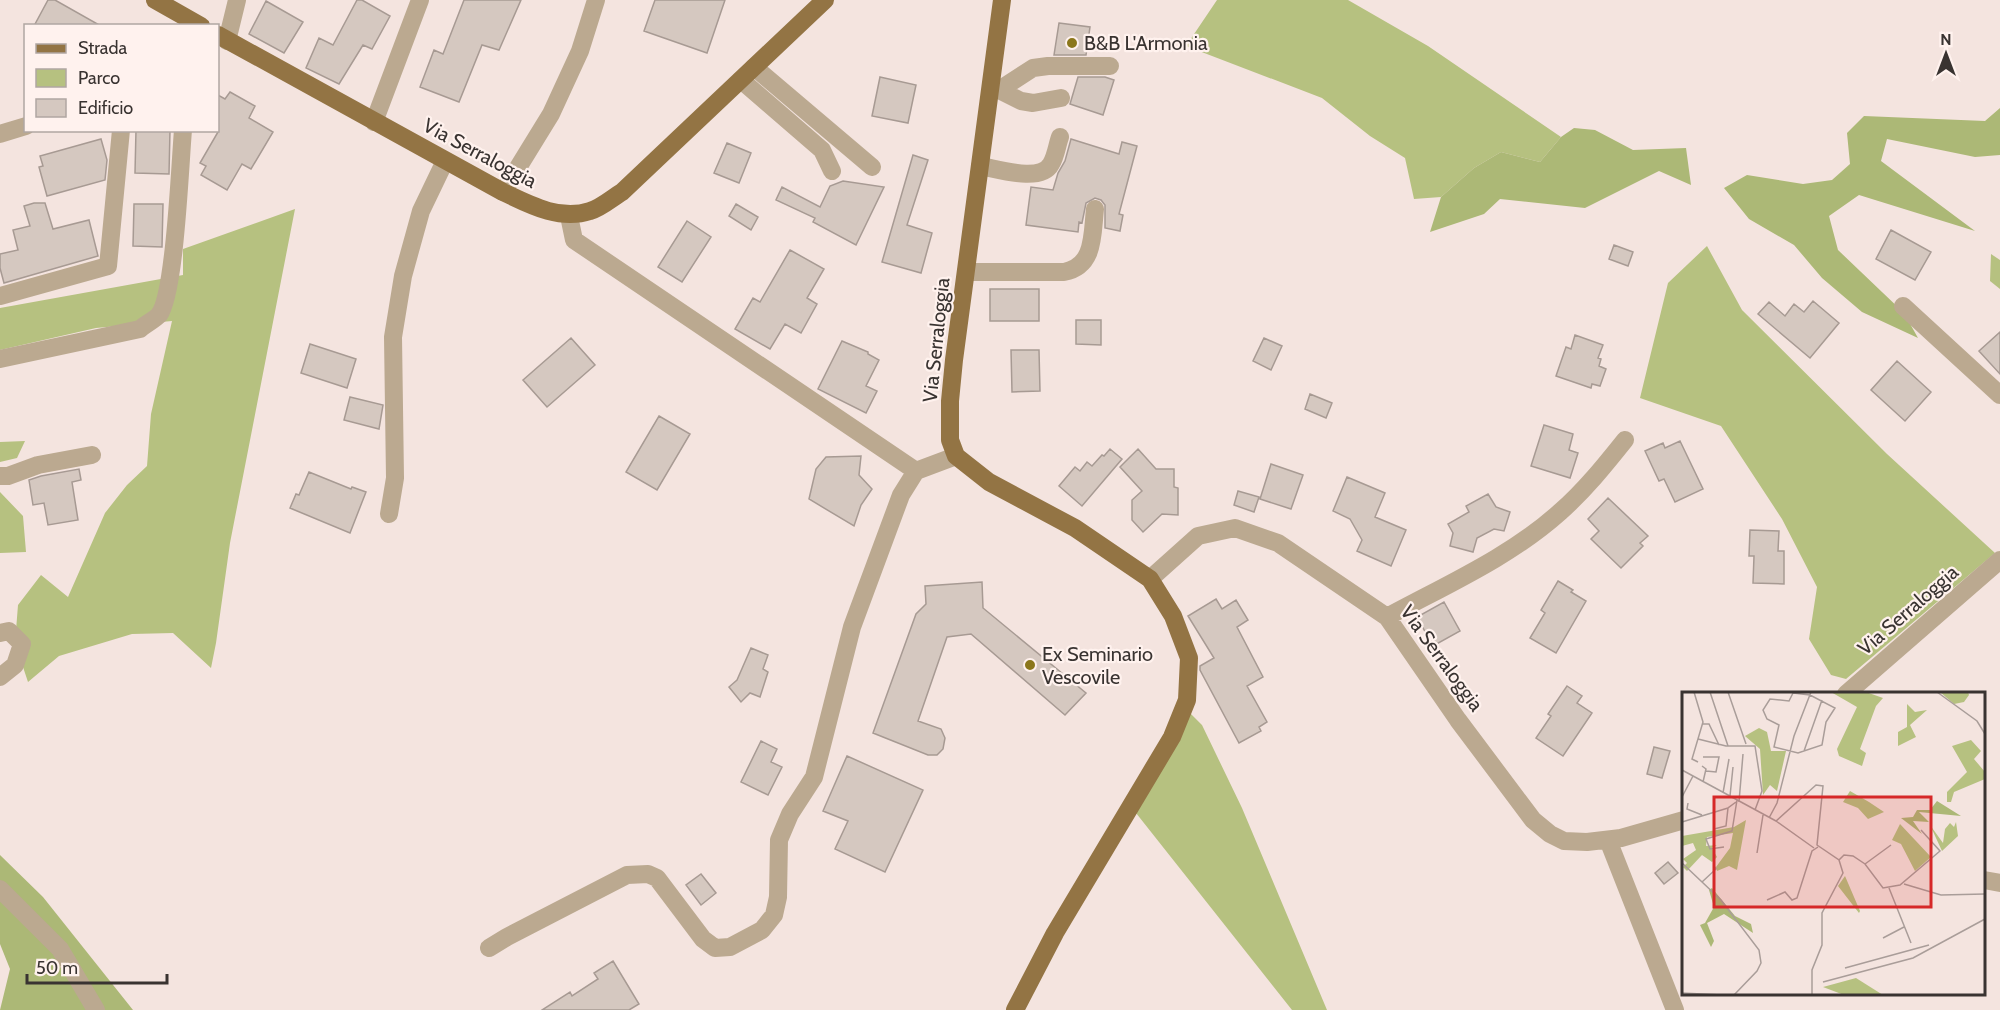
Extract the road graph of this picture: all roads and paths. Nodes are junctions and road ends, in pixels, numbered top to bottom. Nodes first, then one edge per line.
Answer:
1 (155, 0) edge
2 (237, 0) edge
3 (420, 0) edge
4 (596, 0) edge
5 (825, 0) edge
6 (1002, 0) edge
7 (197, 24) edge
8 (222, 38) edge
9 (1110, 66) dead end
10 (754, 67) junction
11 (741, 80) junction
12 (995, 88) junction
13 (1061, 98) dead end
14 (374, 122) junction
15 (24, 127) edge
16 (121, 132) edge
17 (183, 132) edge
18 (0, 134) edge
19 (1060, 137) dead end
20 (445, 161) junction
21 (980, 166) junction
22 (872, 167) dead end
23 (832, 171) dead end
24 (503, 192) junction
25 (1095, 209) dead end
26 (569, 216) junction
27 (966, 272) junction
28 (0, 296) edge
29 (1904, 306) dead end
30 (0, 359) edge
31 (2000, 395) edge
32 (1625, 440) dead end
33 (92, 455) dead end
34 (956, 456) junction
35 (916, 471) junction
36 (0, 476) edge
37 (389, 514) dead end
38 (2000, 560) edge
39 (1150, 579) junction
40 (1387, 617) junction
41 (0, 633) edge
42 (0, 677) edge
43 (1847, 692) edge
44 (1682, 820) edge
45 (1608, 840) junction
46 (1985, 880) edge
47 (2000, 883) edge
48 (0, 889) edge
49 (489, 948) dead end
50 (96, 1010) edge
51 (1014, 1010) edge
52 (1675, 1010) edge

1 - 7 main road
2 - 8 street, Via Serraloggia
3 - 14 street
4 - 24 street
5 - 10 main road
6 - 12 main road, Via Serraloggia
8 - 14 main road, Via Serraloggia
9 - 12 street
10 - 11 main road
10 - 22 street
11 - 23 street
11 - 26 main road
12 - 13 street
12 - 21 main road, Via Serraloggia
14 - 20 main road, Via Serraloggia
15 - 18 street
16 - 28 street
17 - 30 street
19 - 21 street
20 - 24 main road, Via Serraloggia
20 - 37 street
21 - 27 main road, Via Serraloggia
24 - 26 main road, Via Serraloggia
25 - 27 street
26 - 35 street
27 - 34 main road, Via Serraloggia
29 - 31 street
32 - 40 street
33 - 36 street
34 - 35 street
34 - 39 main road
35 - 49 street
38 - 43 street, Via Serraloggia
39 - 40 street, Via Serraloggia
39 - 51 main road
40 - 45 street, Via Serraloggia
41 - 42 street
44 - 45 street, Via Serraloggia
45 - 52 street
46 - 47 street
48 - 50 street

